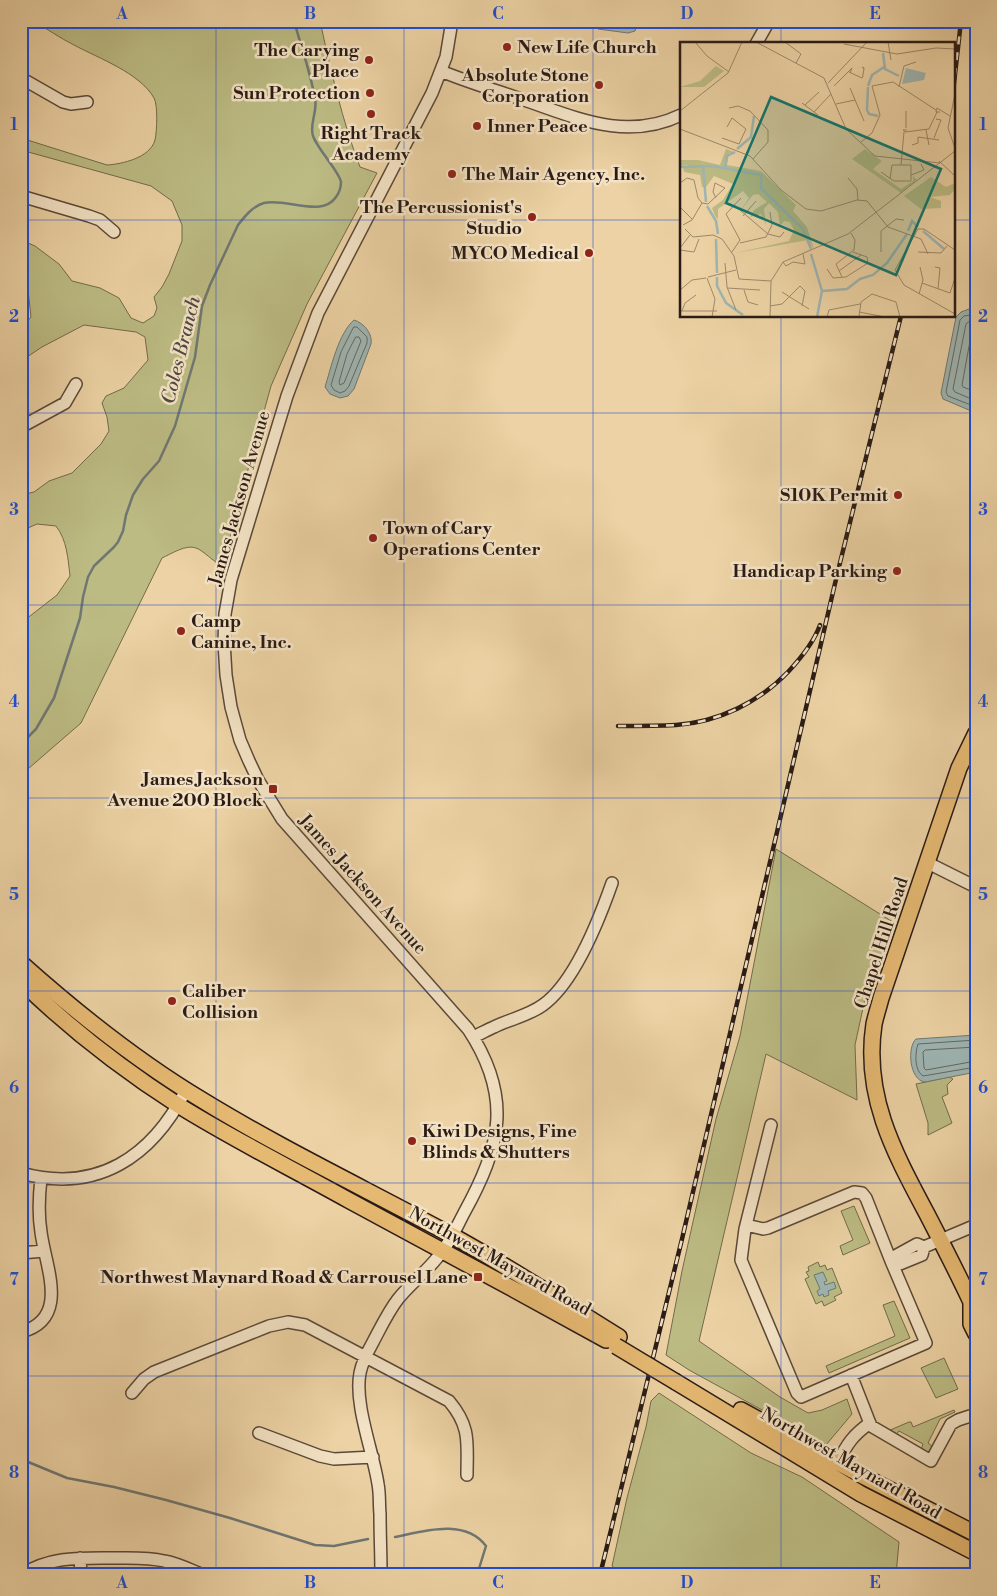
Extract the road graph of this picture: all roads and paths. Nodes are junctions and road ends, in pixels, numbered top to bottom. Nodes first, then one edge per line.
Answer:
1 (452, 21) edge
2 (769, 21) edge
3 (757, 42) edge
4 (441, 71) junction
5 (21, 78) edge
6 (87, 102) dead end
7 (680, 116) edge
8 (21, 196) edge
9 (114, 232) dead end
10 (76, 384) dead end
11 (21, 427) edge
12 (976, 733) edge
13 (928, 863) junction
14 (612, 883) dead end
15 (976, 887) edge
16 (21, 963) edge
17 (21, 981) edge
18 (473, 1037) junction
19 (186, 1090) junction
20 (178, 1105) junction
21 (771, 1125) dead end
22 (21, 1173) edge
23 (41, 1178) junction
24 (746, 1225) junction
25 (976, 1225) edge
26 (453, 1236) junction
27 (940, 1239) junction
28 (44, 1251) junction
29 (443, 1251) junction
30 (21, 1253) edge
31 (893, 1261) junction
32 (973, 1304) edge
33 (21, 1332) edge
34 (976, 1334) edge
35 (618, 1341) junction
36 (366, 1356) junction
37 (851, 1375) junction
38 (678, 1378) junction
39 (132, 1394) dead end
40 (970, 1416) dead end
41 (870, 1423) junction
42 (259, 1433) dead end
43 (373, 1457) junction
44 (838, 1462) junction
45 (467, 1475) dead end
46 (976, 1534) edge
47 (976, 1553) edge
48 (80, 1558) junction
49 (21, 1575) edge
50 (81, 1575) edge
51 (204, 1575) edge
52 (381, 1575) edge

1 - 4 street, James Jackson Avenue
2 - 3 street
4 - 7 street
4 - 18 street, James Jackson Avenue
5 - 6 street
8 - 9 street
10 - 11 street
12 - 13 main road, Chapel Hill Road
13 - 15 street
13 - 27 main road, Chapel Hill Road
14 - 18 street
16 - 19 main road, Northwest Maynard Road
17 - 20 main road, Northwest Maynard Road
18 - 26 street, James Jackson Avenue
19 - 20 street
19 - 26 main road, Northwest Maynard Road
20 - 23 street
20 - 29 main road, Northwest Maynard Road
21 - 24 street
22 - 23 street
23 - 28 street
24 - 31 street
24 - 37 street
25 - 27 street
26 - 29 street, James Jackson Avenue
26 - 35 main road, Northwest Maynard Road
27 - 31 street
27 - 32 main road, Chapel Hill Road
28 - 30 street
28 - 33 street
29 - 35 main road, Northwest Maynard Road
29 - 36 street, James Jackson Avenue
31 - 37 street
32 - 34 main road, Chapel Hill Road
35 - 38 main road, Northwest Maynard Road, bridge
36 - 39 street
36 - 43 street, James Jackson Avenue
36 - 45 street
37 - 41 street
38 - 44 main road, Northwest Maynard Road
38 - 47 main road, Northwest Maynard Road
40 - 41 street
41 - 44 street
42 - 43 street
43 - 52 street, James Jackson Avenue
44 - 46 main road, Northwest Maynard Road
48 - 49 street
48 - 50 street
48 - 51 street

